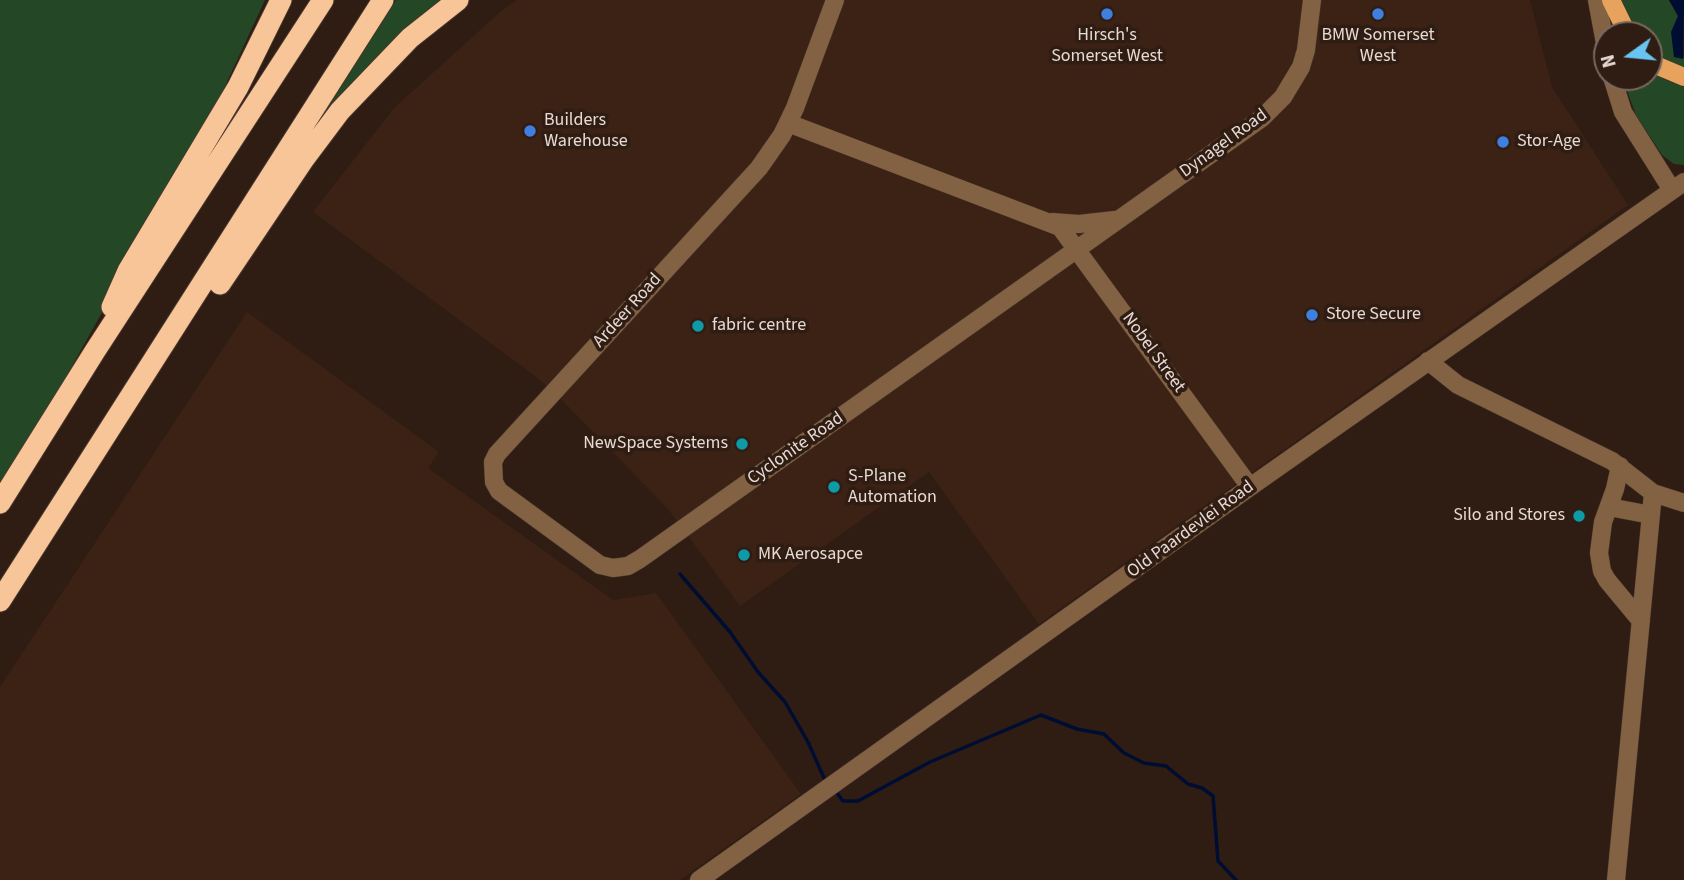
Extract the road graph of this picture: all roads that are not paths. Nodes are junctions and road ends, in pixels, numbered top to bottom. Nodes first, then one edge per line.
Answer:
1 (281, 0) edge
2 (323, 0) edge
3 (383, 0) edge
4 (458, 0) edge
5 (835, 0) edge
6 (1312, 0) edge
7 (1597, 0) edge
8 (1611, 0) edge
9 (1601, 21) edge
10 (1621, 21) edge
11 (1663, 68) edge
12 (1684, 78) edge
13 (1616, 91) edge
14 (788, 123) junction
15 (1678, 186) edge
16 (1119, 219) junction
17 (1052, 222) junction
18 (1078, 249) junction
19 (95, 351) junction
20 (1427, 361) junction
21 (120, 416) junction
22 (1620, 466) junction
23 (1250, 487) junction
24 (1653, 493) junction
25 (508, 499) joint
26 (0, 503) edge
27 (1684, 503) edge
28 (1609, 507) junction
29 (1651, 515) junction
30 (0, 601) edge
31 (1641, 621) junction
32 (699, 880) edge
33 (1616, 880) edge

1 - 19 highway
2 - 19 highway
3 - 21 highway
4 - 21 highway
5 - 14 street
6 - 16 street, Dynagel Road
7 - 9 street
8 - 10 main road
11 - 12 main road
13 - 15 street
14 - 17 street, Nobel Street
14 - 25 street, Ardeer Road
15 - 20 street, Old Paardevlei Road
16 - 17 street, Nobel Street
16 - 18 street, Dynagel Road
17 - 18 street, Nobel Street
18 - 23 street, Nobel Street
18 - 25 street, Cyclonite Road
19 - 26 highway
20 - 22 street
20 - 23 street, Old Paardevlei Road
21 - 30 highway
22 - 24 street
22 - 28 street
23 - 32 street, Old Paardevlei Road
24 - 27 street
24 - 29 street
28 - 29 street
28 - 31 street
29 - 31 street
31 - 33 street

